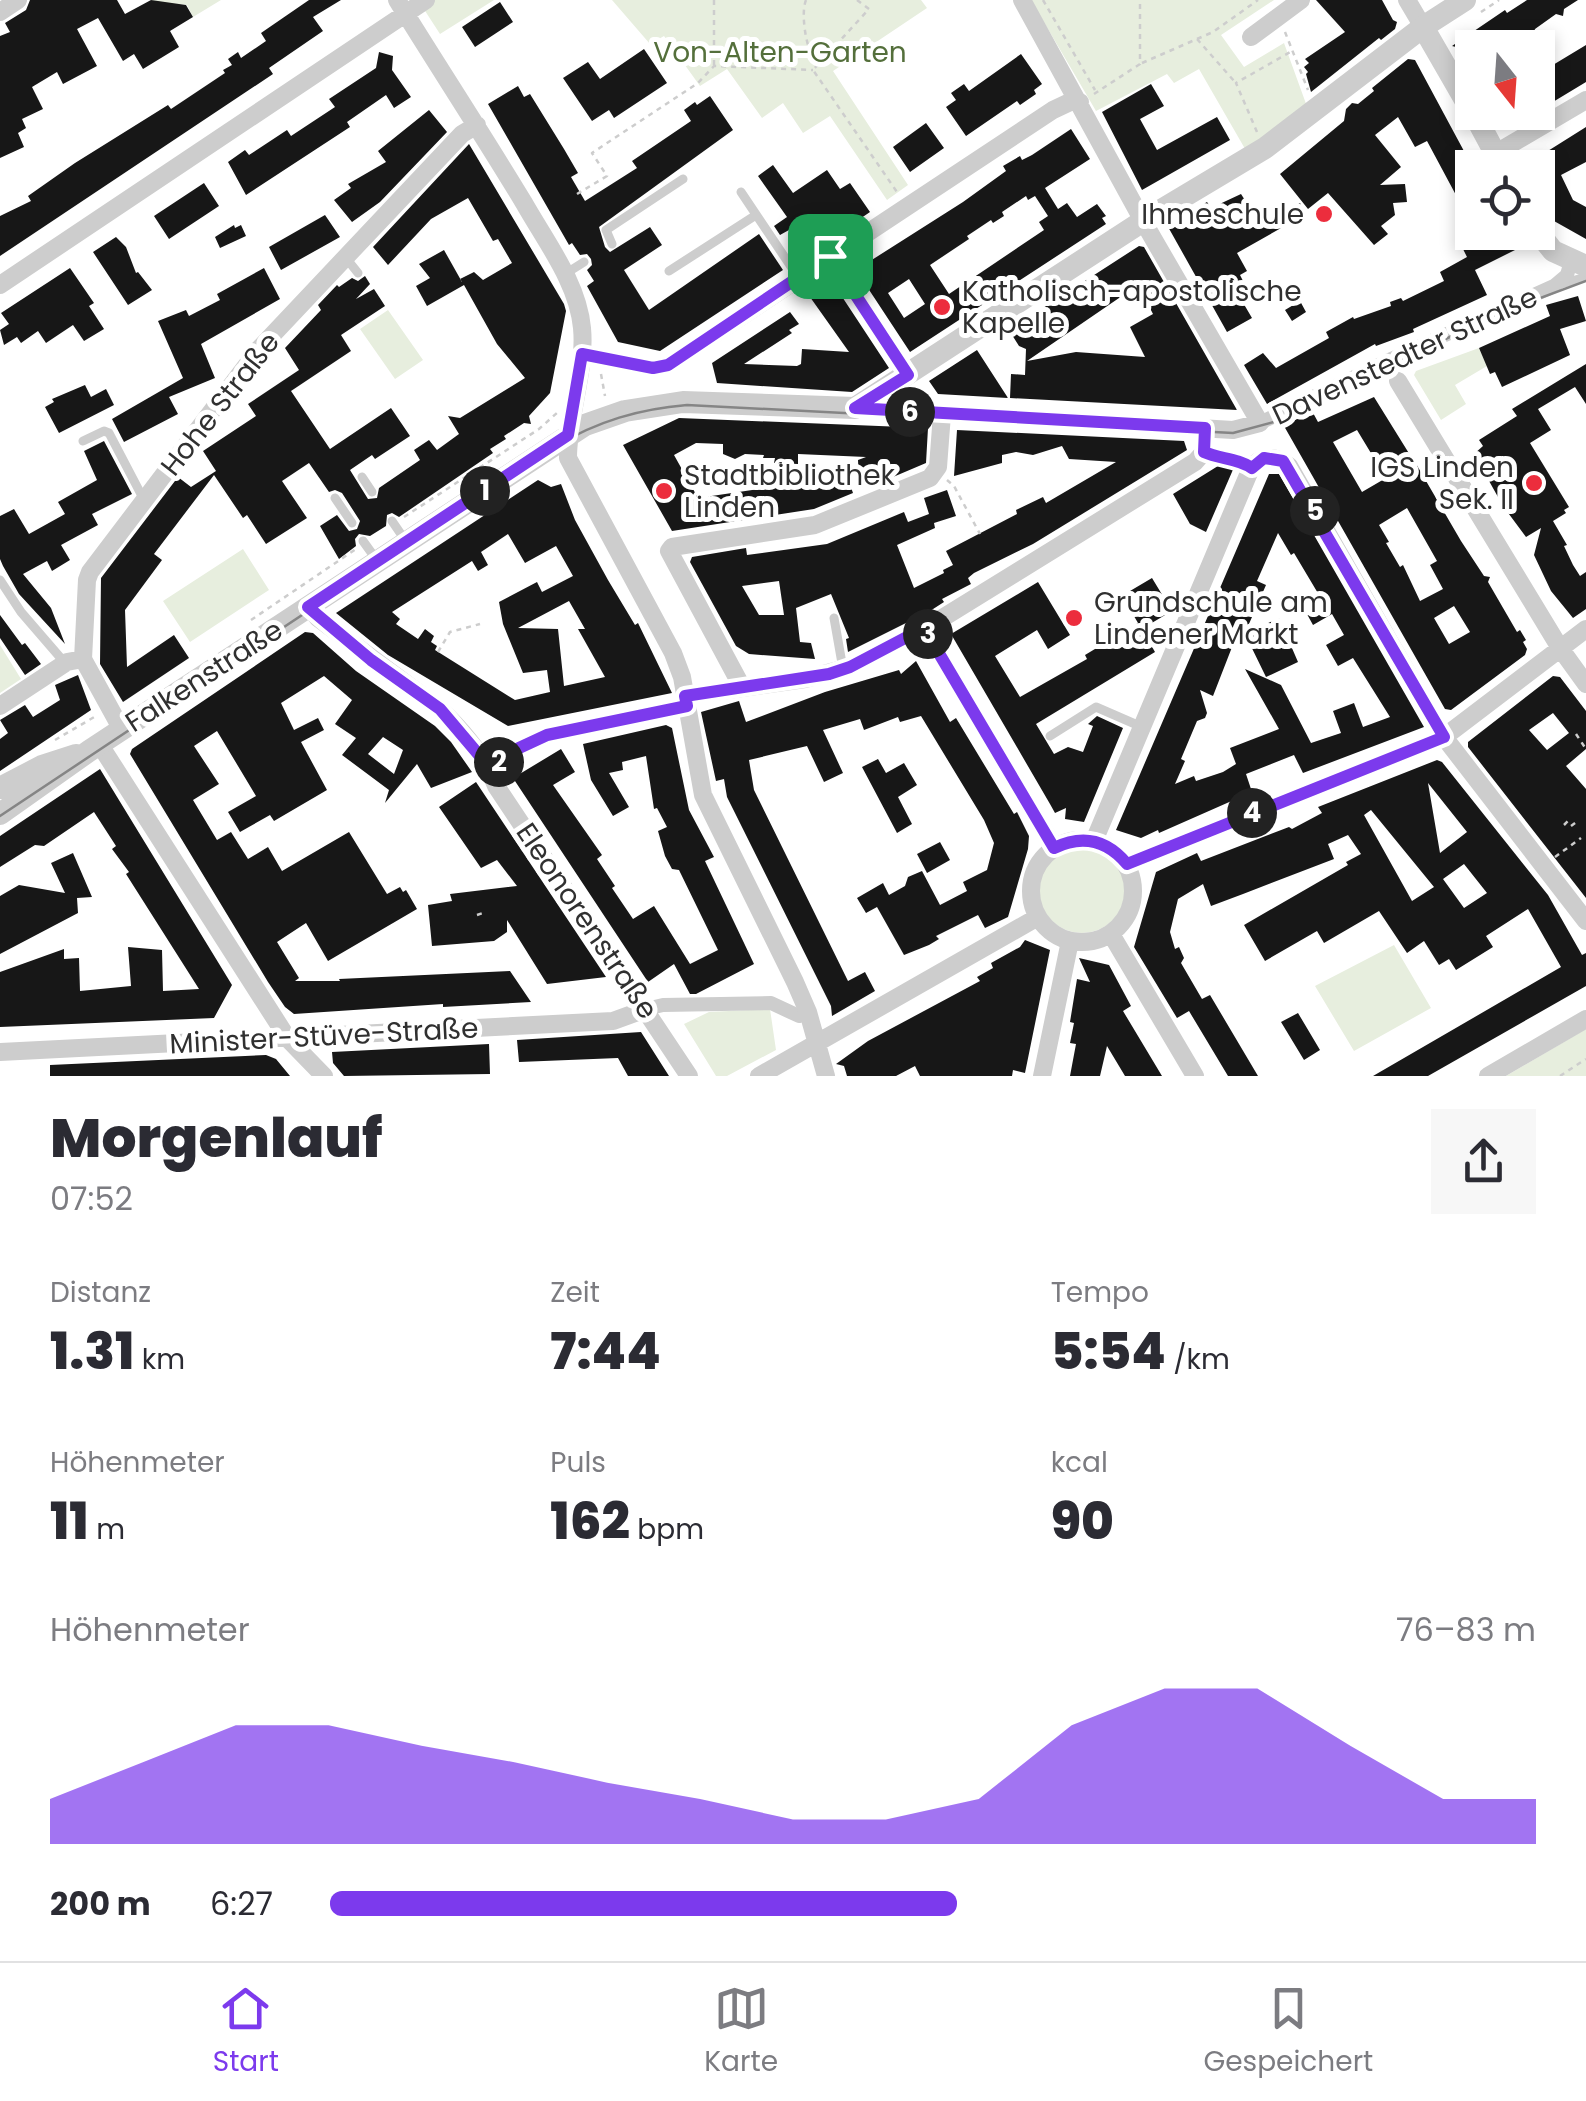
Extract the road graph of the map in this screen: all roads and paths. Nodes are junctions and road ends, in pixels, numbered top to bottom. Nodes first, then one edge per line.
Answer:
1 (18, 0) edge
2 (426, 0) edge
3 (714, 0) edge
4 (806, 0) edge
5 (857, 0) edge
6 (1022, 0) edge
7 (1044, 0) edge
8 (1140, 0) edge
9 (1258, 0) edge
10 (1301, 0) edge
11 (1407, 0) edge
12 (1465, 0) edge
13 (402, 7) edge
14 (0, 12) edge
15 (1279, 17) junction
16 (1424, 28) junction
17 (1251, 37) dead end
18 (1196, 38) junction
19 (1292, 51) junction
20 (1140, 64) junction
21 (714, 66) junction
22 (817, 66) junction
23 (813, 70) junction
24 (1455, 81) edge
25 (1236, 83) junction
26 (1088, 97) junction
27 (1586, 100) edge
28 (1320, 106) junction
29 (477, 125) junction
30 (1265, 148) junction
31 (1514, 150) edge
32 (683, 179) dead end
33 (741, 192) dead end
34 (578, 194) dead end
35 (906, 206) junction
36 (756, 215) junction
37 (1143, 221) junction
38 (612, 244) dead end
39 (1553, 250) edge
40 (830, 256) junction
41 (346, 258) junction
42 (584, 262) dead end
43 (1581, 268) edge
44 (669, 272) dead end
45 (358, 273) dead end
46 (565, 274) junction
47 (798, 278) junction
48 (0, 285) edge
49 (590, 355) junction
50 (908, 375) junction
51 (1398, 381) dead end
52 (573, 406) junction
53 (855, 408) junction
54 (942, 414) junction
55 (609, 415) junction
56 (1260, 423) junction
57 (1205, 428) junction
58 (568, 435) junction
59 (83, 441) dead end
60 (1204, 452) junction
61 (1252, 468) junction
62 (937, 473) junction
63 (362, 477) dead end
64 (372, 492) dead end
65 (334, 498) dead end
66 (144, 500) junction
67 (352, 523) dead end
68 (398, 529) junction
69 (980, 534) dead end
70 (369, 549) junction
71 (0, 580) edge
72 (308, 607) junction
73 (834, 618) dead end
74 (252, 620) dead end
75 (480, 624) dead end
76 (924, 628) junction
77 (1586, 629) edge
78 (1560, 648) junction
79 (438, 652) dead end
80 (74, 661) junction
81 (844, 669) junction
82 (1586, 684) edge
83 (742, 687) junction
84 (686, 701) junction
85 (0, 706) edge
86 (116, 721) junction
87 (1142, 726) junction
88 (1576, 734) dead end
89 (1050, 736) dead end
90 (1444, 737) junction
91 (44, 748) dead end
92 (94, 748) junction
93 (1586, 749) edge
94 (490, 768) junction
95 (0, 788) edge
96 (0, 814) edge
97 (1578, 821) dead end
98 (1568, 824) dead end
99 (1581, 838) dead end
100 (1094, 840) junction
101 (1054, 848) junction
102 (1554, 858) dead end
103 (1127, 864) junction
104 (486, 912) dead end
105 (476, 915) dead end
106 (1038, 917) junction
107 (1586, 922) edge
108 (1111, 934) junction
109 (1070, 941) junction
110 (646, 1009) junction
111 (808, 1012) junction
112 (1586, 1019) edge
113 (288, 1039) junction
114 (817, 1044) junction
115 (0, 1052) edge
116 (1586, 1059) edge
117 (324, 1076) edge
118 (689, 1076) edge
119 (760, 1076) edge
120 (826, 1076) edge
121 (1042, 1076) edge
122 (1194, 1076) edge
123 (1488, 1076) edge
124 (1560, 1076) edge

1 - 14 street
2 - 13 street
3 - 21 path
4 - 22 path
5 - 22 path
6 - 26 street
7 - 26 path
8 - 20 path
9 - 18 path
10 - 15 street
11 - 16 street
12 - 16 street
13 - 29 street
13 - 48 street
15 - 17 street
15 - 19 path
16 - 24 street
16 - 28 street
18 - 20 path
18 - 25 path
19 - 25 path
19 - 28 path
20 - 26 path
21 - 23 path
21 - 34 path
22 - 23 path
23 - 35 path
25 - 30 path
26 - 35 street
26 - 37 street
27 - 31 street
28 - 30 street
29 - 41 street, Hohe Straße
29 - 46 street
30 - 37 street
32 - 38 lane
33 - 36 lane
35 - 40 street
36 - 44 lane
36 - 47 lane
37 - 50 street
37 - 56 street
39 - 43 street
40 - 47 street
40 - 50 street
41 - 45 lane
41 - 66 street, Hohe Straße
42 - 46 lane
43 - 56 street, Davenstedter Straße
46 - 49 street
47 - 49 street
49 - 52 street
49 - 55 path
50 - 53 street
51 - 78 street
52 - 58 street
52 - 68 path
53 - 54 street, Davenstedter Straße
53 - 55 street, Falkenstraße
54 - 57 street, Davenstedter Straße
54 - 62 street
55 - 58 street, Falkenstraße
56 - 57 street, Davenstedter Straße
57 - 60 street
58 - 68 street, Falkenstraße
58 - 84 street
59 - 66 lane
60 - 61 path
60 - 76 street
61 - 87 street
61 - 90 street
62 - 69 path
62 - 83 street
63 - 64 lane
65 - 67 lane
66 - 80 street, Hohe Straße
68 - 70 street, Falkenstraße
70 - 72 street, Falkenstraße
70 - 74 path
71 - 80 lane
72 - 86 street, Falkenstraße
72 - 94 street, Eleonorenstraße
73 - 81 lane
75 - 79 path
76 - 81 street
76 - 101 street
77 - 78 street
78 - 82 street
78 - 90 street
80 - 85 street
80 - 86 street, Hohe Straße
81 - 83 street
83 - 84 street
84 - 94 street
84 - 111 street
86 - 91 path
86 - 92 street, Falkenstraße
87 - 89 lane
87 - 100 street
88 - 93 path
90 - 103 street
90 - 107 street
92 - 95 street, Falkenstraße
92 - 96 street, Falkenstraße
92 - 113 street
94 - 110 street, Eleonorenstraße
97 - 98 path
99 - 102 path
100 - 101 street
100 - 103 street
101 - 106 street
103 - 108 street
104 - 105 path
106 - 109 street
106 - 114 street
108 - 109 street
108 - 122 street
109 - 121 street
110 - 111 street
110 - 113 street, Minister-Stüve-Straße
110 - 118 street, Eleonorenstraße
111 - 114 street
112 - 123 street
113 - 115 street, Minister-Stüve-Straße
113 - 117 street
114 - 119 street
114 - 120 street
116 - 124 path

